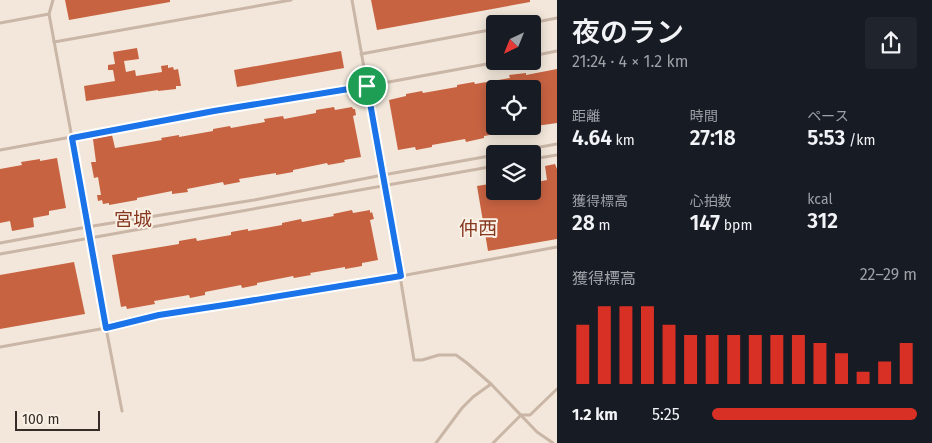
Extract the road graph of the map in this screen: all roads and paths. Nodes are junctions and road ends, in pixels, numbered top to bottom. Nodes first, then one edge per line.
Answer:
1 (53, 0) edge
2 (291, 0) edge
3 (352, 0) edge
4 (49, 14) junction
5 (557, 18) edge
6 (541, 21) edge
7 (0, 23) edge
8 (486, 31) edge
9 (54, 42) junction
10 (557, 51) edge
11 (361, 54) junction
12 (541, 54) edge
13 (486, 64) edge
14 (367, 86) junction
15 (72, 138) junction
16 (557, 144) edge
17 (541, 147) edge
18 (0, 150) edge
19 (557, 155) edge
20 (486, 157) edge
21 (541, 158) edge
22 (486, 168) edge
23 (383, 175) junction
24 (385, 186) junction
25 (88, 227) junction
26 (89, 238) junction
27 (0, 242) edge
28 (557, 247) edge
29 (0, 254) edge
30 (401, 276) junction
31 (106, 328) junction
32 (0, 347) edge
33 (491, 384) junction
34 (557, 389) edge
35 (122, 410) dead end
36 (520, 416) junction
37 (436, 443) edge
38 (493, 443) edge
39 (554, 443) edge

1 - 4 lane
2 - 9 lane
3 - 11 lane
4 - 7 lane
4 - 9 lane
5 - 6 lane
8 - 11 lane
9 - 15 lane
10 - 12 lane
11 - 14 lane
13 - 14 lane
14 - 15 lane
14 - 23 lane
15 - 18 lane
15 - 25 lane
16 - 17 lane
19 - 21 lane
20 - 23 lane
22 - 24 lane
23 - 24 lane
23 - 25 lane
24 - 26 lane
24 - 30 lane
25 - 26 lane
25 - 27 lane
26 - 29 lane
26 - 31 lane
28 - 30 lane
30 - 31 lane
30 - 33 lane
31 - 32 lane
31 - 35 lane
33 - 36 lane
33 - 37 lane
34 - 36 lane
36 - 38 lane
36 - 39 lane

